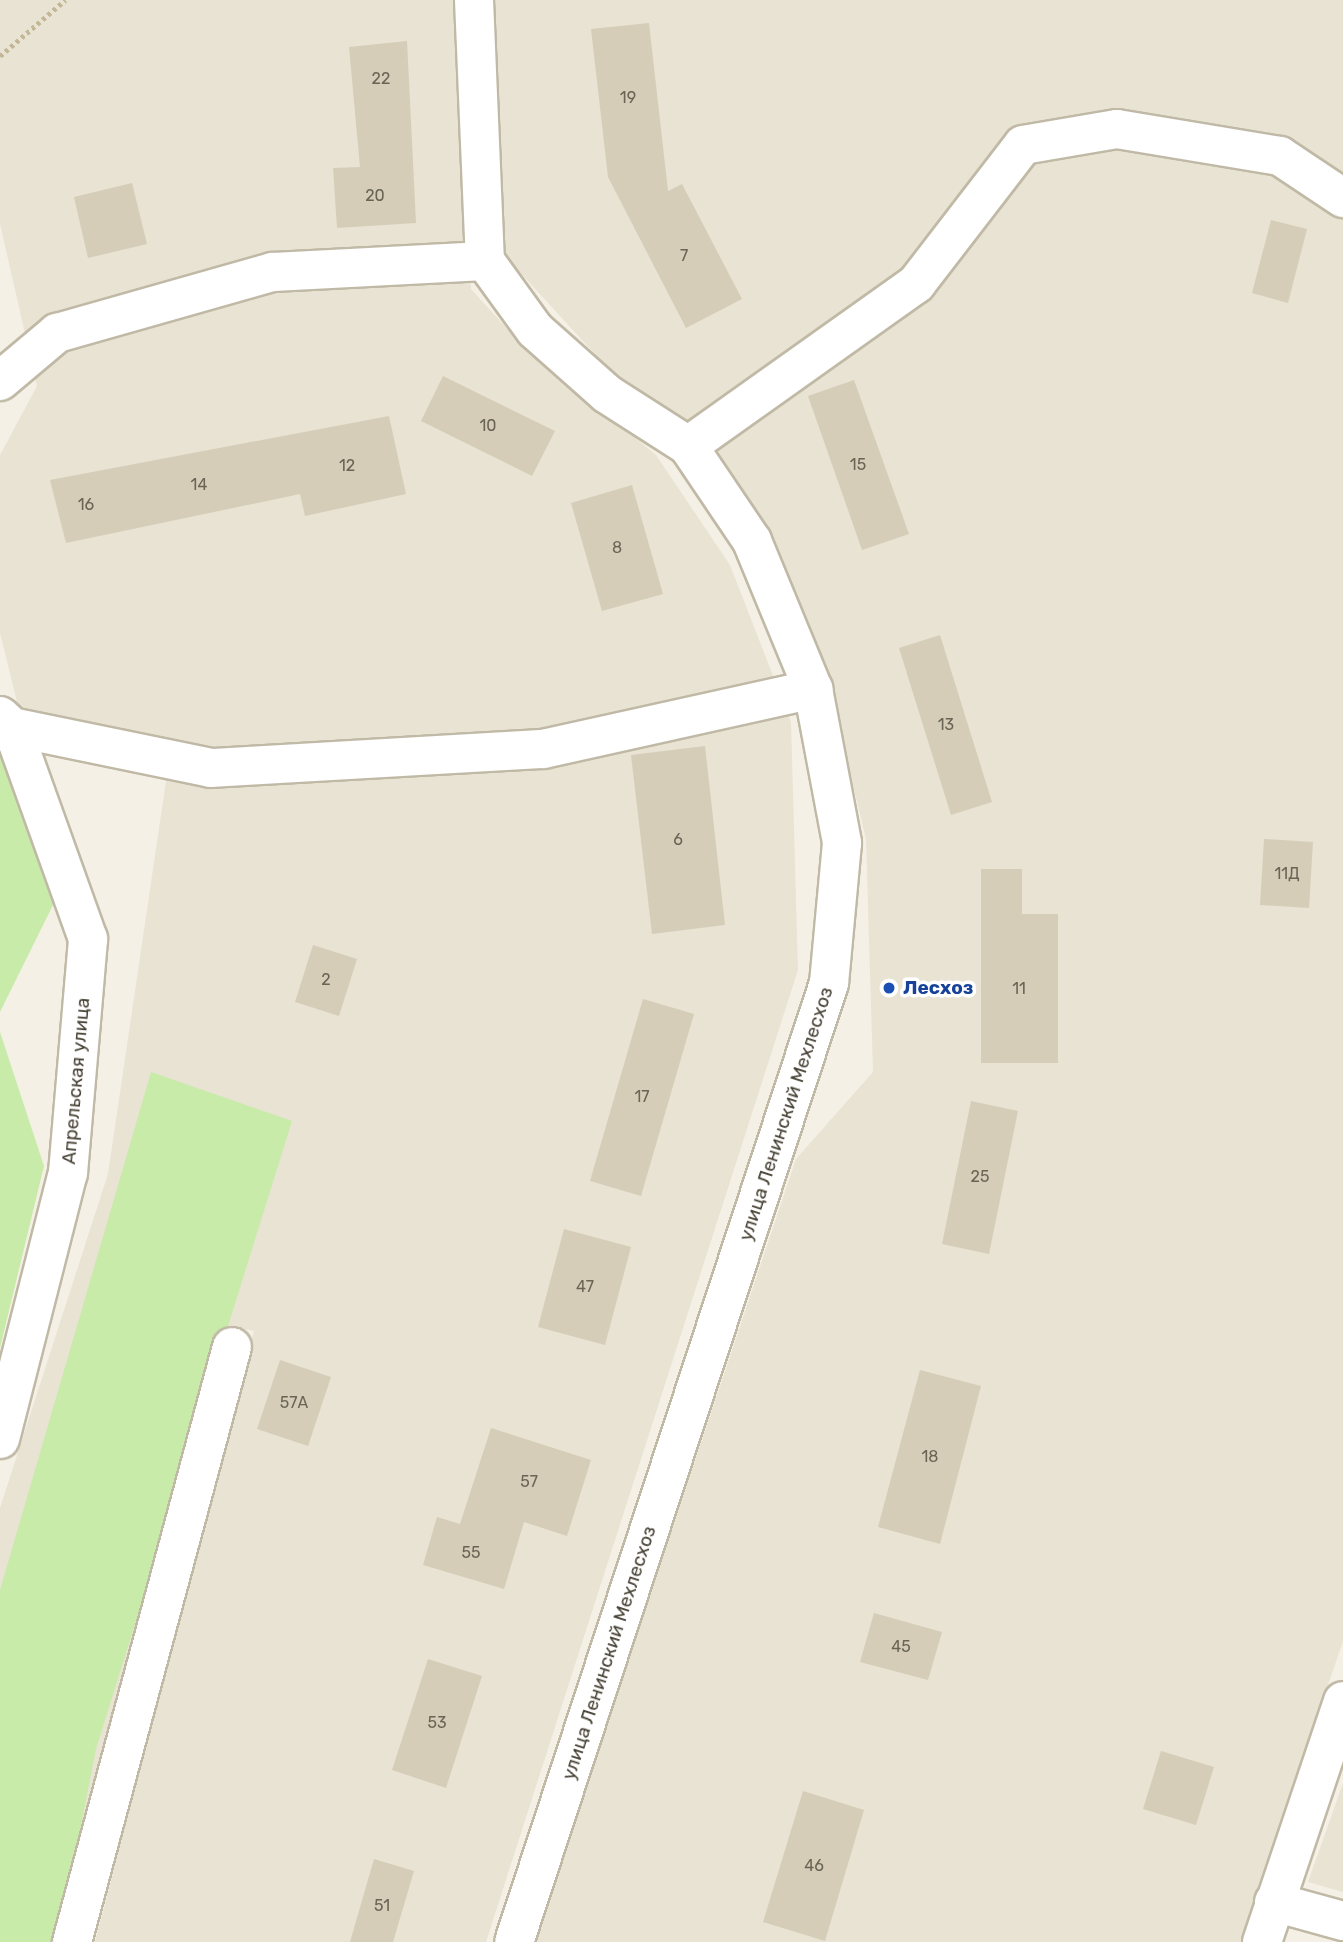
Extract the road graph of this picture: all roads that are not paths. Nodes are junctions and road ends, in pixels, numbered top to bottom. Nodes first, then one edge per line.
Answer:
1 (474, 0) edge
2 (1343, 198) edge
3 (485, 261) junction
4 (0, 382) edge
5 (688, 446) junction
6 (813, 689) junction
7 (6, 722) edge
8 (232, 1347) dead end
9 (0, 1439) edge
10 (1343, 1701) edge
11 (1274, 1902) junction
12 (1343, 1922) edge
13 (72, 1942) edge
14 (514, 1942) edge
15 (1262, 1942) edge

1 - 3 street
2 - 5 street
3 - 4 street
3 - 5 street, улица Ленинский Мехлесхоз
5 - 6 street, улица Ленинский Мехлесхоз
6 - 7 street
6 - 14 street, улица Ленинский Мехлесхоз
7 - 9 street, Апрельская улица
8 - 13 street
10 - 11 street
11 - 12 street
11 - 15 street

